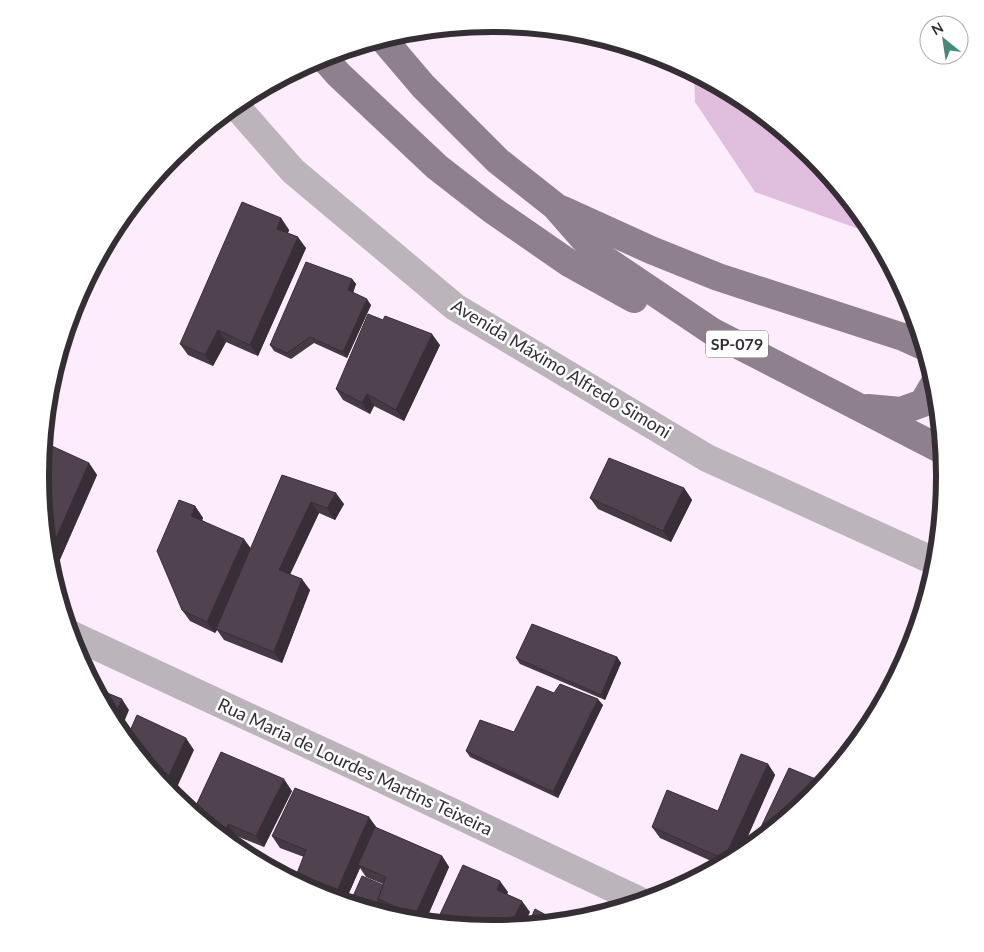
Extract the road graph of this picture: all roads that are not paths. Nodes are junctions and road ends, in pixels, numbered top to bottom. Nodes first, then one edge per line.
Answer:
1 (388, 45) edge
2 (329, 64) edge
3 (240, 111) edge
4 (554, 206) junction
5 (713, 332) junction
6 (913, 341) edge
7 (928, 395) edge
8 (859, 407) junction
9 (935, 446) edge
10 (928, 558) edge
11 (79, 638) edge
12 (630, 897) edge

1 - 4 main road, SP-079
2 - 5 main road
3 - 10 street, Avenida Máximo Alfredo Simoni
4 - 5 main road, SP-079
4 - 6 main road, SP-079
5 - 8 main road, SP-079
7 - 8 main road
8 - 9 main road, SP-079
11 - 12 street, Rua Maria de Lourdes Martins Teixeira

